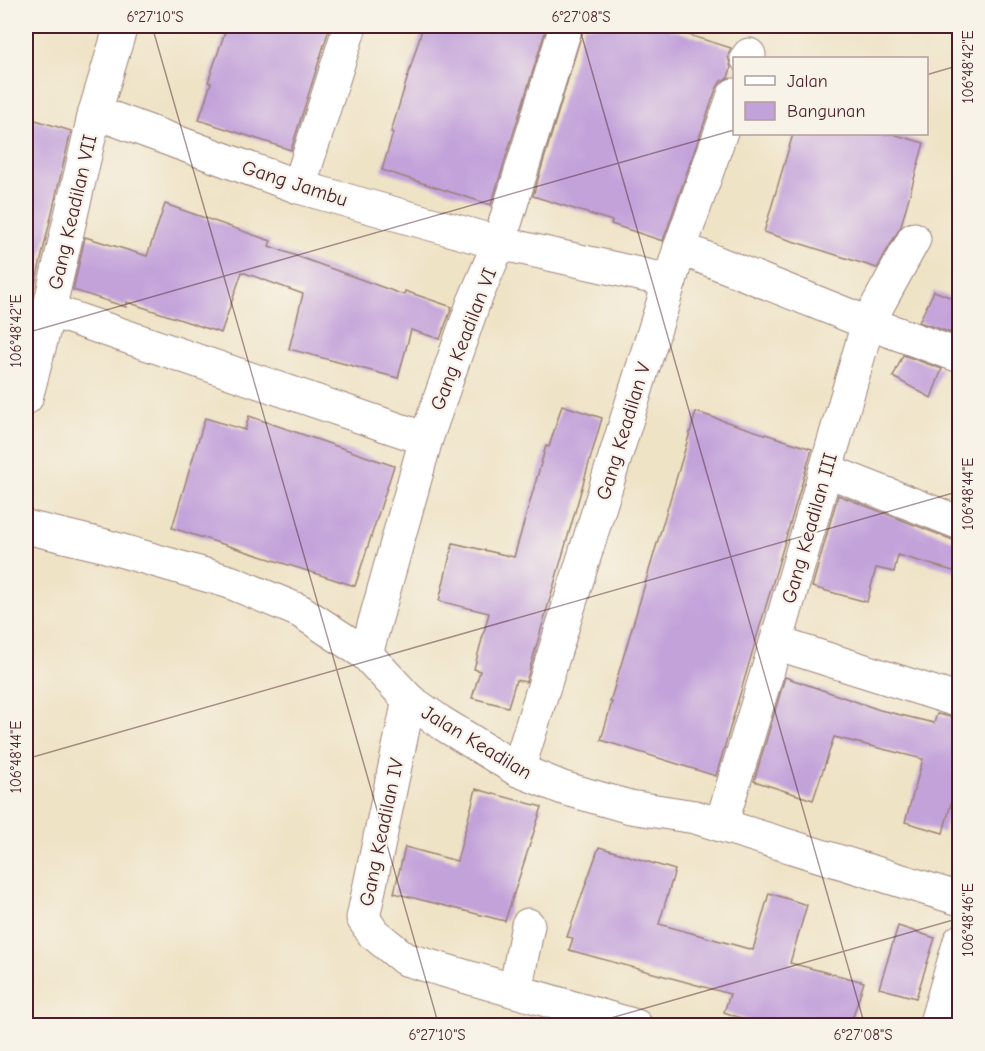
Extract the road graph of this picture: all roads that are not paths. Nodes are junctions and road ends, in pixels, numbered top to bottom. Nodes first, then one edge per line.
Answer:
1 (121, 26) edge
2 (350, 26) edge
3 (566, 26) edge
4 (733, 101) edge
5 (95, 112) junction
6 (299, 187) junction
7 (914, 239) dead end
8 (499, 243) junction
9 (680, 248) junction
10 (670, 281) junction
11 (49, 310) junction
12 (868, 323) junction
13 (960, 356) edge
14 (26, 399) edge
15 (426, 439) junction
16 (826, 470) junction
17 (960, 523) edge
18 (26, 527) edge
19 (776, 643) junction
20 (366, 654) junction
21 (410, 700) junction
22 (960, 701) edge
23 (518, 770) junction
24 (721, 825) junction
25 (960, 899) edge
26 (528, 926) dead end
27 (960, 941) edge
28 (515, 991) junction
29 (636, 1026) edge
30 (935, 1026) edge

1 - 5 street, Gang Keadilan VII
2 - 6 street
3 - 8 street, Gang Keadilan VI
4 - 9 street, Gang Keadilan V
5 - 6 street, Gang Jambu
5 - 11 street, Gang Keadilan VII
6 - 8 street, Gang Jambu
7 - 12 street, Gang Keadilan III
8 - 10 street, Gang Jambu
8 - 15 street, Gang Keadilan VI
9 - 10 street, Gang Keadilan V
9 - 12 street
10 - 23 street, Gang Keadilan V
11 - 14 street, Gang Keadilan VII
11 - 15 street
12 - 13 street
12 - 16 street, Gang Keadilan III
15 - 20 street, Gang Keadilan VI
16 - 17 street
16 - 19 street, Gang Keadilan III
18 - 20 street, Jalan Keadilan
19 - 22 street
19 - 24 street, Gang Keadilan III
20 - 21 street, Jalan Keadilan
21 - 23 street, Jalan Keadilan
21 - 28 street, Gang Keadilan IV
23 - 24 street, Jalan Keadilan
24 - 25 street, Jalan Keadilan
26 - 28 street
27 - 30 street
28 - 29 street, Gang Keadilan IV

